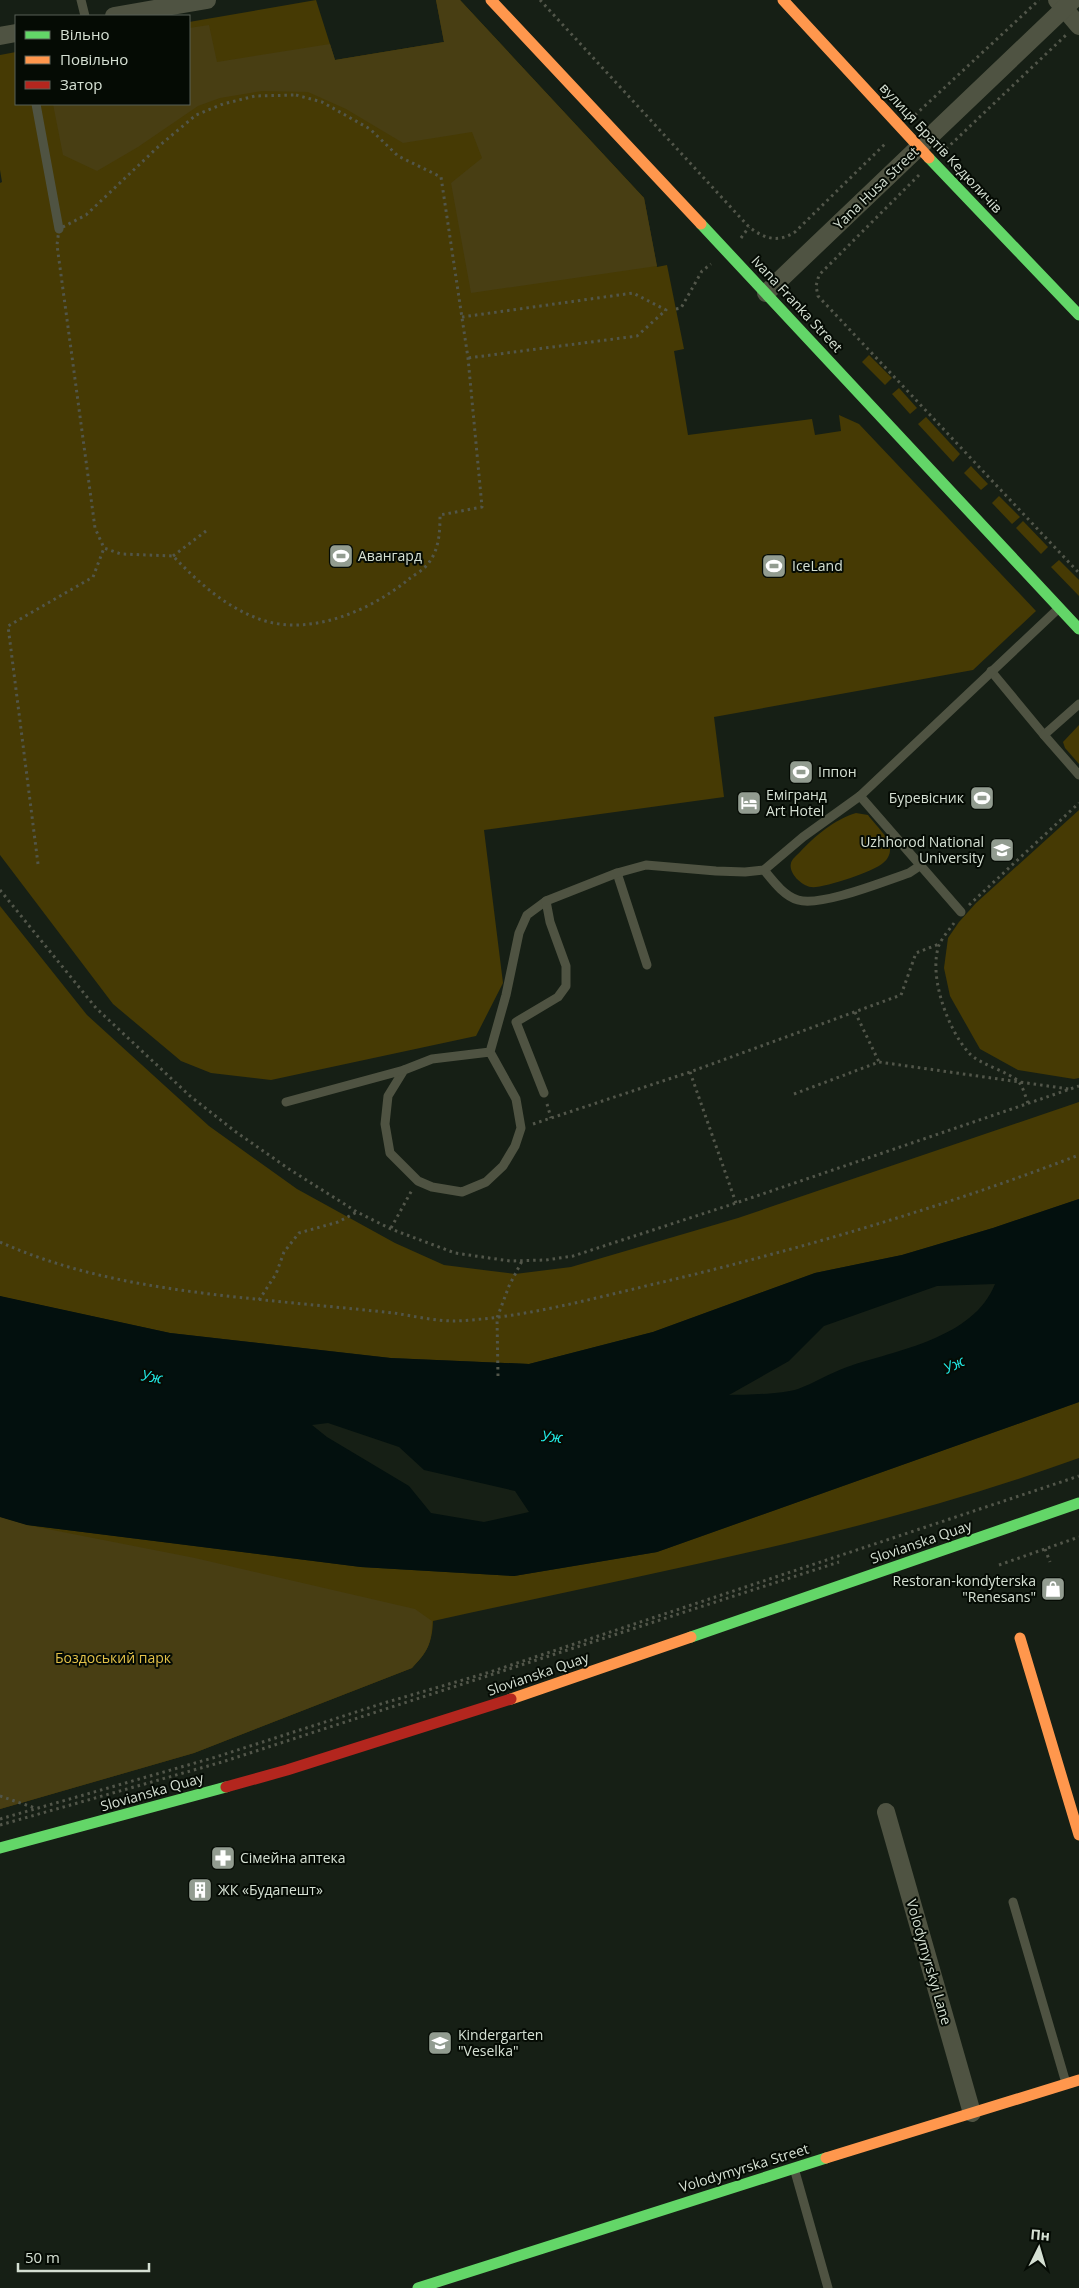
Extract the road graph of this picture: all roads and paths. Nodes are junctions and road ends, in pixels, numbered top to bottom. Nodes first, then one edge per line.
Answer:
1 (81, 0) edge
2 (207, 0) edge
3 (491, 0) edge
4 (540, 0) edge
5 (783, 0) edge
6 (1039, 0) edge
7 (1065, 3) edge
8 (85, 15) edge
9 (120, 15) edge
10 (1078, 25) edge
11 (15, 33) edge
12 (0, 36) edge
13 (36, 105) edge
14 (901, 129) junction
15 (919, 148) junction
16 (932, 162) junction
17 (749, 227) junction
18 (59, 229) junction
19 (741, 238) dead end
20 (712, 263) dead end
21 (766, 293) junction
22 (676, 309) dead end
23 (1079, 315) edge
24 (462, 317) junction
25 (468, 358) junction
26 (206, 531) dead end
27 (104, 548) junction
28 (173, 556) junction
29 (1079, 573) edge
30 (1059, 608) junction
31 (1079, 629) edge
32 (991, 671) junction
33 (1079, 704) edge
34 (1044, 735) junction
35 (1079, 775) edge
36 (860, 796) junction
37 (1079, 803) edge
38 (38, 864) dead end
39 (921, 865) junction
40 (764, 870) junction
41 (617, 872) junction
42 (546, 901) junction
43 (961, 912) junction
44 (940, 944) junction
45 (647, 965) dead end
46 (855, 1012) junction
47 (490, 1052) junction
48 (879, 1062) junction
49 (404, 1070) junction
50 (690, 1072) junction
51 (1019, 1082) junction
52 (1070, 1090) dead end
53 (544, 1093) dead end
54 (794, 1094) dead end
55 (286, 1102) dead end
56 (1028, 1104) dead end
57 (542, 1121) dead end
58 (1079, 1155) edge
59 (418, 1181) junction
60 (736, 1203) dead end
61 (358, 1212) dead end
62 (391, 1229) dead end
63 (0, 1242) edge
64 (522, 1261) dead end
65 (259, 1300) junction
66 (497, 1318) junction
67 (498, 1376) dead end
68 (1079, 1476) edge
69 (1079, 1503) edge
70 (1079, 1537) edge
71 (1045, 1549) junction
72 (842, 1561) dead end
73 (1050, 1562) dead end
74 (999, 1566) dead end
75 (1020, 1638) dead end
76 (0, 1796) edge
77 (36, 1808) junction
78 (886, 1812) dead end
79 (0, 1819) edge
80 (0, 1824) edge
81 (1079, 1835) edge
82 (0, 1848) edge
83 (1013, 1902) dead end
84 (1079, 2080) edge
85 (1066, 2084) junction
86 (972, 2113) junction
87 (794, 2168) junction
88 (418, 2288) edge
89 (828, 2288) edge

1 - 8 lane
2 - 9 street
3 - 21 street, Ivana Franka Street
4 - 17 path
5 - 14 street, вулиця Братів Кедюличів
6 - 14 path
7 - 10 street
7 - 15 street, Yana Husa Street
10 - 16 path
11 - 12 street
13 - 18 lane
14 - 15 street, вулиця Братів Кедюличів
14 - 17 path
15 - 16 street, вулиця Братів Кедюличів
15 - 21 street, Yana Husa Street
16 - 23 street, вулиця Братів Кедюличів
16 - 29 path
17 - 19 path
18 - 24 path
18 - 27 path
20 - 22 path
21 - 30 street, Ivana Franka Street
24 - 25 path
24 - 25 path
25 - 28 path
26 - 28 path
27 - 28 path
27 - 38 path
30 - 31 street, Ivana Franka Street
30 - 32 lane
32 - 34 lane
32 - 36 lane
33 - 34 lane
34 - 35 lane
36 - 39 lane
36 - 40 lane
37 - 43 path
39 - 40 lane
39 - 43 lane
40 - 41 lane
41 - 42 lane
41 - 45 lane
42 - 47 lane
42 - 53 lane
43 - 44 path
44 - 46 path
44 - 51 path
46 - 48 path
46 - 50 path
47 - 49 lane
47 - 59 lane
48 - 51 path
48 - 54 path
49 - 55 lane
49 - 59 lane
50 - 57 path
50 - 60 path
51 - 52 path
51 - 56 path
58 - 66 path
59 - 62 path
61 - 65 path
63 - 65 path
64 - 66 path
65 - 66 path
66 - 67 path
68 - 77 path
69 - 82 street, Slovianska Quay
70 - 71 path
71 - 73 path
71 - 74 path
72 - 80 path
75 - 81 street
76 - 77 path
77 - 79 path
78 - 86 street, Volodymyrskyi Lane
83 - 85 lane
84 - 85 street, Volodymyrska Street
85 - 86 street, Volodymyrska Street
86 - 87 street, Volodymyrska Street
87 - 88 street, Volodymyrska Street
87 - 89 lane

